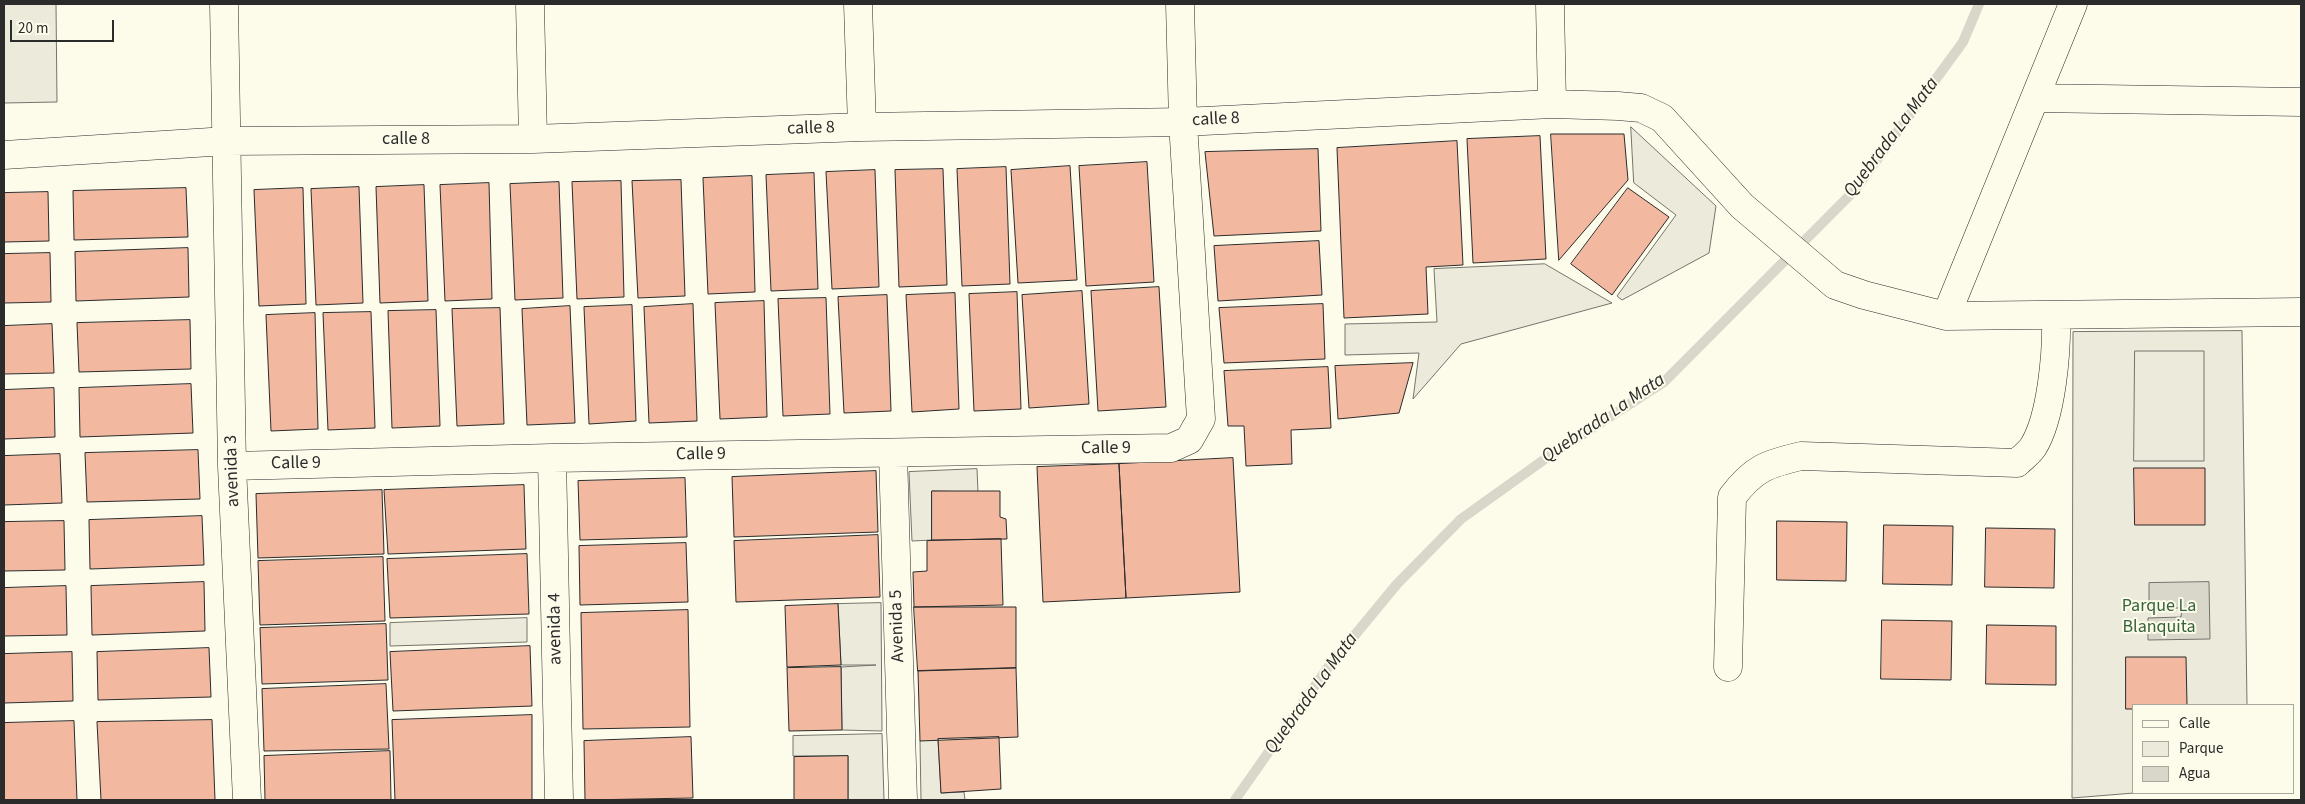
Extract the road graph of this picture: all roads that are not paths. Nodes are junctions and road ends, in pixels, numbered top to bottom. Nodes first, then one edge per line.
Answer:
1 (224, 4) edge
2 (530, 4) edge
3 (858, 4) edge
4 (1180, 4) edge
5 (1550, 4) edge
6 (2074, 4) edge
7 (2035, 98) junction
8 (2301, 102) edge
9 (1552, 104) junction
10 (1183, 122) junction
11 (862, 127) junction
12 (533, 139) junction
13 (226, 141) junction
14 (4, 155) edge
15 (2301, 312) edge
16 (2056, 315) junction
17 (1946, 316) junction
18 (893, 452) junction
19 (552, 458) junction
20 (232, 466) junction
21 (1728, 667) dead end
22 (247, 800) edge
23 (559, 800) edge
24 (902, 800) edge

1 - 13 street, avenida 3
2 - 12 street
3 - 11 street
4 - 10 street
5 - 9 street
6 - 7 street
7 - 8 street
7 - 17 street
9 - 10 street, calle 8
9 - 17 street, calle 8
10 - 11 street, calle 8
10 - 18 street, Calle 9
11 - 12 street, calle 8
12 - 13 street, calle 8
13 - 14 street, calle 8
13 - 20 street, avenida 3
15 - 16 street
16 - 17 street
16 - 21 street
18 - 19 street, Calle 9
18 - 24 street, Avenida 5
19 - 20 street, Calle 9
19 - 23 street, avenida 4
20 - 22 street, avenida 3

